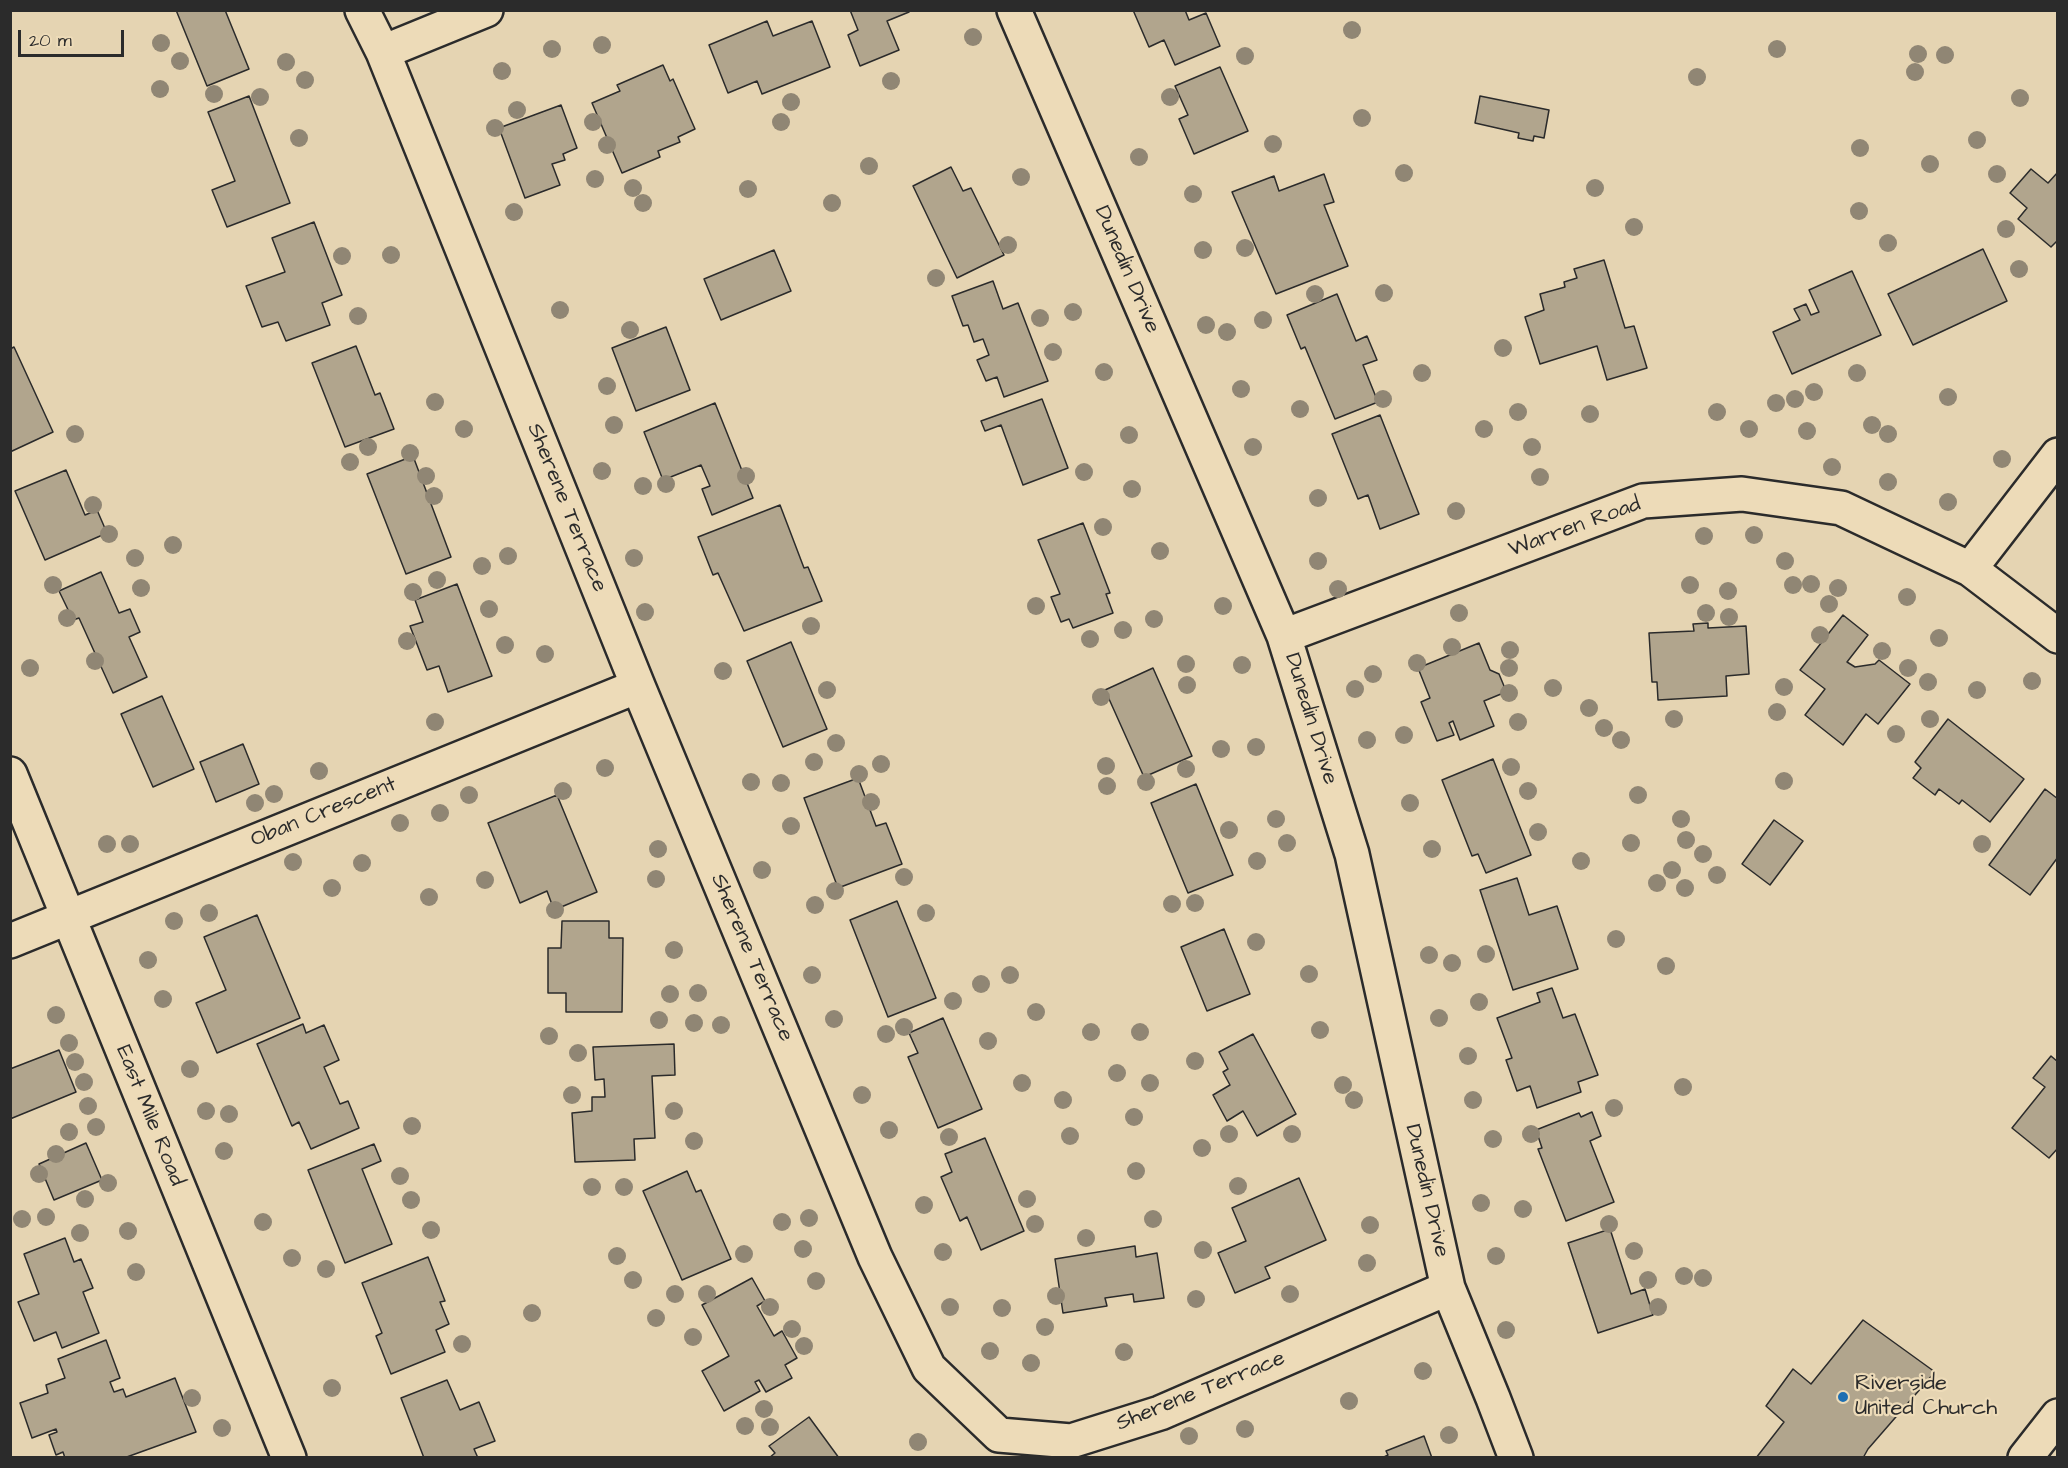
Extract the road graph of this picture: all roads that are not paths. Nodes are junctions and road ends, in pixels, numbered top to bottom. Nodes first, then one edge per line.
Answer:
1 (362, 10) edge
2 (486, 10) edge
3 (1014, 10) edge
4 (382, 52) junction
5 (2058, 455) edge
6 (1970, 569) junction
7 (1284, 636) junction
8 (2058, 636) edge
9 (638, 686) junction
10 (10, 774) edge
11 (67, 916) junction
12 (10, 941) edge
13 (1448, 1288) junction
14 (2058, 1416) edge
15 (289, 1458) edge
16 (1516, 1458) edge
17 (2025, 1458) edge

1 - 4 street, Sherene Terrace
2 - 4 street
3 - 7 street, Dunedin Drive
4 - 9 street, Sherene Terrace
5 - 6 street
6 - 7 street, Warren Road
6 - 8 street, Warren Road
7 - 13 street, Dunedin Drive
9 - 11 street, Oban Crescent
9 - 13 street, Sherene Terrace
10 - 11 street, East Mile Road
11 - 12 street, Oban Crescent
11 - 15 street, East Mile Road
13 - 16 street, Dunedin Drive
14 - 17 street

